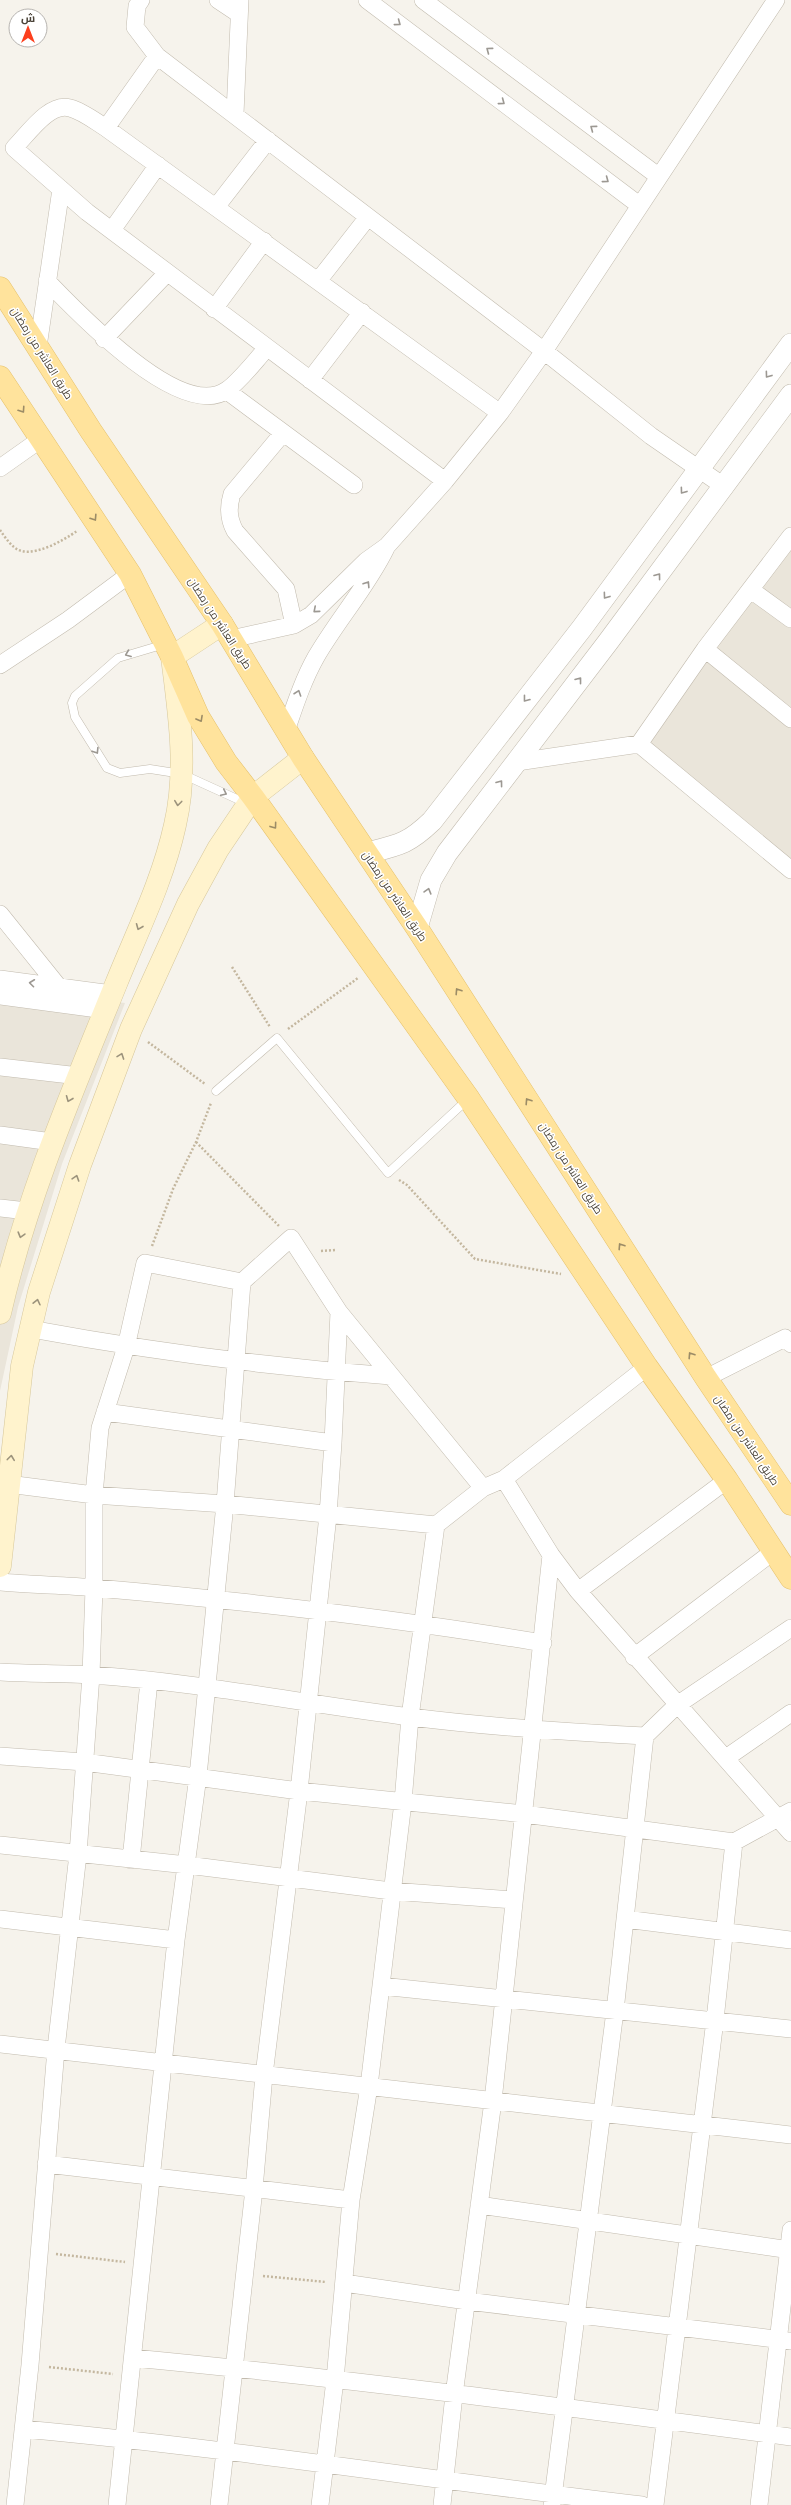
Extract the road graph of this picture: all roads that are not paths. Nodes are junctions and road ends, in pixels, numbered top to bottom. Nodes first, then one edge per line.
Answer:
1 (141, 0) edge
2 (218, 0) edge
3 (367, 0) edge
4 (423, 0) edge
5 (776, 0) edge
6 (239, 7) edge
7 (158, 56) junction
8 (235, 114) junction
9 (106, 128) junction
10 (268, 140) junction
11 (158, 165) junction
12 (658, 176) junction
13 (61, 189) junction
14 (639, 205) junction
15 (216, 207) junction
16 (368, 217) junction
17 (112, 230) junction
18 (264, 241) junction
19 (167, 273) junction
20 (318, 280) junction
21 (47, 281) junction
22 (0, 288) edge
23 (214, 309) junction
24 (362, 312) junction
25 (104, 339) junction
26 (791, 344) edge
27 (38, 347) junction
28 (267, 348) junction
29 (544, 351) junction
30 (0, 377) edge
31 (310, 380) junction
32 (227, 390) junction
33 (791, 395) edge
34 (500, 413) junction
35 (283, 433) junction
36 (41, 439) junction
37 (0, 468) edge
38 (699, 469) junction
39 (445, 481) junction
40 (354, 485) dead end
41 (725, 487) junction
42 (791, 536) edge
43 (387, 546) junction
44 (130, 574) junction
45 (751, 590) junction
46 (791, 620) edge
47 (294, 625) junction
48 (227, 632) junction
49 (705, 649) junction
50 (169, 650) junction
51 (0, 665) edge
52 (791, 720) edge
53 (286, 731) junction
54 (639, 744) junction
55 (303, 758) junction
56 (517, 762) junction
57 (182, 774) junction
58 (250, 800) junction
59 (367, 853) junction
60 (791, 870) edge
61 (0, 914) edge
62 (418, 928) junction
63 (0, 979) edge
64 (58, 986) junction
65 (0, 996) edge
66 (109, 1002) junction
67 (74, 1006) junction
68 (0, 1067) edge
69 (79, 1076) junction
70 (216, 1091) road end
71 (469, 1099) junction
72 (0, 1135) edge
73 (52, 1142) junction
74 (0, 1208) edge
75 (27, 1211) junction
76 (5, 1272) edge
77 (242, 1282) junction
78 (339, 1312) junction
79 (0, 1313) edge
80 (31, 1329) junction
81 (789, 1339) edge
82 (126, 1347) junction
83 (237, 1360) junction
84 (647, 1368) junction
85 (336, 1372) junction
86 (391, 1376) junction
87 (706, 1378) junction
88 (105, 1412) junction
89 (232, 1428) junction
90 (332, 1443) junction
91 (504, 1479) junction
92 (727, 1480) junction
93 (8, 1484) junction
94 (483, 1488) junction
95 (94, 1495) junction
96 (225, 1504) junction
97 (791, 1504) edge
98 (328, 1515) junction
99 (436, 1525) junction
100 (774, 1551) junction
101 (551, 1555) junction
102 (0, 1566) edge
103 (791, 1578) edge
104 (0, 1582) edge
105 (94, 1588) junction
106 (578, 1591) junction
107 (214, 1600) junction
108 (318, 1611) junction
109 (423, 1623) junction
110 (791, 1628) edge
111 (543, 1642) junction
112 (634, 1658) junction
113 (0, 1672) edge
114 (91, 1675) junction
115 (148, 1681) junction
116 (206, 1689) junction
117 (308, 1701) junction
118 (677, 1705) junction
119 (791, 1713) edge
120 (410, 1717) junction
121 (532, 1730) junction
122 (645, 1736) junction
123 (0, 1756) edge
124 (726, 1758) junction
125 (84, 1762) junction
126 (142, 1769) junction
127 (198, 1776) junction
128 (299, 1791) junction
129 (402, 1802) junction
130 (524, 1814) junction
131 (785, 1815) edge
132 (636, 1828) junction
133 (791, 1833) edge
134 (734, 1842) junction
135 (0, 1846) edge
136 (78, 1854) junction
137 (132, 1860) junction
138 (187, 1865) junction
139 (288, 1879) junction
140 (391, 1891) junction
141 (514, 1900) junction
142 (0, 1919) edge
143 (625, 1919) junction
144 (70, 1928) junction
145 (723, 1931) junction
146 (176, 1940) junction
147 (791, 1940) edge
148 (381, 1986) junction
149 (503, 1998) junction
150 (615, 2011) junction
151 (715, 2020) junction
152 (791, 2029) edge
153 (0, 2044) edge
154 (56, 2049) junction
155 (164, 2063) junction
156 (264, 2075) junction
157 (369, 2086) junction
158 (493, 2100) junction
159 (601, 2113) junction
160 (702, 2125) junction
161 (791, 2135) edge
162 (46, 2164) junction
163 (152, 2176) junction
164 (254, 2189) junction
165 (351, 2200) junction
166 (479, 2205) junction
167 (587, 2221) junction
168 (791, 2230) edge
169 (688, 2234) junction
170 (790, 2249) edge
171 (344, 2284) junction
172 (466, 2301) junction
173 (575, 2314) junction
174 (677, 2326) junction
175 (785, 2341) edge
176 (133, 2358) junction
177 (234, 2368) junction
178 (335, 2380) junction
179 (454, 2395) junction
180 (563, 2406) junction
181 (664, 2422) junction
182 (23, 2429) junction
183 (768, 2434) junction
184 (791, 2437) edge
185 (124, 2438) junction
186 (225, 2450) junction
187 (325, 2463) junction
188 (445, 2481) junction
189 (553, 2500) edge
190 (15, 2505) edge
191 (117, 2505) edge
192 (219, 2505) edge
193 (320, 2505) edge
194 (442, 2505) edge
195 (642, 2505) edge
196 (655, 2505) edge
197 (759, 2505) edge

1 - 7 street
2 - 6 street
3 -> 14 street
12 -> 4 street
5 - 12 street
6 - 8 street
7 - 8 street
7 - 9 street
8 - 10 street
9 - 11 street
9 - 13 street
10 - 15 street
10 - 16 street
11 - 15 street
11 - 17 street
12 - 14 street
13 - 17 street
13 - 21 street
14 - 29 street
15 - 18 street
16 - 20 street
16 - 29 street
17 - 19 street
18 - 20 street
18 - 23 street
19 - 23 street
19 - 25 street
20 - 24 street
21 - 25 street
21 - 27 street
22 - 27 main road, طريق العاشر من رمضان
23 - 28 street
24 - 31 street
24 - 34 street
25 - 32 street
26 -> 38 street
27 - 48 main road, طريق العاشر من رمضان
28 - 31 street
28 - 32 street
29 - 34 street
29 - 38 street
30 -> 36 main road
31 - 39 street
32 - 35 street
33 - 41 street
34 - 39 street
35 - 40 street
35 - 47 street
36 - 37 street
36 -> 44 main road
38 - 41 street
38 -> 59 street
39 - 43 street
56 -> 41 street
42 - 45 street
43 -> 47 street
53 -> 43 street
44 - 50 main road
44 - 51 street
45 - 46 street
45 - 49 street
47 - 48 street
48 - 50 main road
48 - 53 main road, طريق العاشر من رمضان
49 - 52 street
49 - 54 street
50 - 57 main road
50 -> 57 lane
50 -> 58 main road
53 - 55 main road, طريق العاشر من رمضان
54 - 56 street
54 - 60 street
55 - 58 main road
55 - 59 main road, طريق العاشر من رمضان
62 -> 56 street
57 -> 58 lane
57 -> 66 main road
58 -> 71 main road
80 -> 58 main road
59 - 62 main road, طريق العاشر من رمضان
61 - 64 street
87 -> 62 main road, طريق العاشر من رمضان
64 -> 63 street
64 - 66 street
64 - 67 street
65 - 67 street
66 - 67 street
66 - 69 main road
68 - 69 street
69 -> 73 main road
70 - 71 lane
71 - 84 main road
72 - 73 street
73 - 75 main road
74 - 75 street
75 -> 76 main road
76 - 79 main road
77 - 78 street
77 - 82 street
77 - 83 street
78 - 85 street
78 - 86 street
80 - 82 street
93 -> 80 main road
81 - 87 street
82 - 83 street
82 - 88 street
83 - 85 street
83 - 89 street
84 - 91 street
84 - 92 main road
85 - 86 street
85 - 90 street
86 - 94 street
87 - 97 main road, طريق العاشر من رمضان
88 - 89 street
88 - 95 street
89 - 90 street
89 - 96 street
90 - 98 street
91 - 94 street
91 - 101 street
92 - 100 main road
92 - 106 street
93 - 95 street
93 - 102 main road
94 - 99 street
95 - 96 street
95 - 105 street
96 - 98 street
96 - 107 street
98 - 99 street
98 - 108 street
99 - 109 street
100 - 103 main road
100 - 112 street
101 - 106 street
101 - 111 street
104 - 105 street
105 - 107 street
105 - 114 street
106 - 112 street
107 - 108 street
107 - 116 street
108 - 109 street
108 - 117 street
109 - 111 street
109 - 120 street
110 - 118 street
111 - 121 street
112 - 118 street
113 - 114 street
114 - 115 street
114 - 125 street
115 - 116 street
115 - 126 street
116 - 117 street
116 - 127 street
117 - 120 street
117 - 128 street
118 - 122 street
118 - 124 street
119 - 124 street
120 - 121 street
120 - 129 street
121 - 122 street
121 - 130 street
122 - 132 street
123 - 125 street
124 - 131 street
125 - 126 street
125 - 136 street
126 - 127 street
126 - 137 street
127 - 128 street
127 - 138 street
128 - 129 street
128 - 139 street
129 - 130 street
129 - 140 street
130 - 132 street
130 - 141 street
131 - 133 street
131 - 134 street
132 - 134 street
132 - 143 street
134 - 145 street
135 - 136 street
136 - 137 street
136 - 144 street
137 - 138 street
138 - 139 street
138 - 146 street
139 - 140 street
139 - 156 street
140 - 141 street
140 - 148 street
141 - 149 street
142 - 144 street
143 - 145 street
143 - 150 street
144 - 146 street
144 - 154 street
145 - 147 street
145 - 151 street
146 - 155 street
148 - 149 street
148 - 157 street
149 - 150 street
149 - 158 street
150 - 151 street
150 - 159 street
151 - 152 street
151 - 160 street
153 - 154 street
154 - 155 street
154 - 162 street
155 - 156 street
155 - 163 street
156 - 157 street
156 - 164 street
157 - 158 street
157 - 165 street
158 - 159 street
158 - 166 street
159 - 160 street
159 - 167 street
160 - 161 street
160 - 169 street
162 - 163 street
162 - 182 street
163 - 164 street
163 - 176 street
164 - 165 street
164 - 177 street
165 - 171 street
166 - 167 street
166 - 172 street
167 - 169 street
167 - 173 street
168 - 170 street
169 - 170 street
169 - 174 street
170 - 175 street
171 - 172 street
171 - 178 street
172 - 173 street
172 - 179 street
173 - 174 street
173 - 180 street
174 - 175 street
174 - 181 street
175 - 183 street
176 - 177 street
176 - 185 street
177 - 178 street
177 - 186 street
178 - 179 street
178 - 187 street
179 - 180 street
179 - 188 street
180 - 181 street
180 - 189 street
181 - 183 street
181 - 196 street
182 - 185 street
182 - 190 street
183 - 184 street
183 - 197 street
185 - 186 street
185 - 191 street
186 - 187 street
186 - 192 street
187 - 188 street
187 - 193 street
188 - 189 street
188 - 194 street
189 - 195 street

